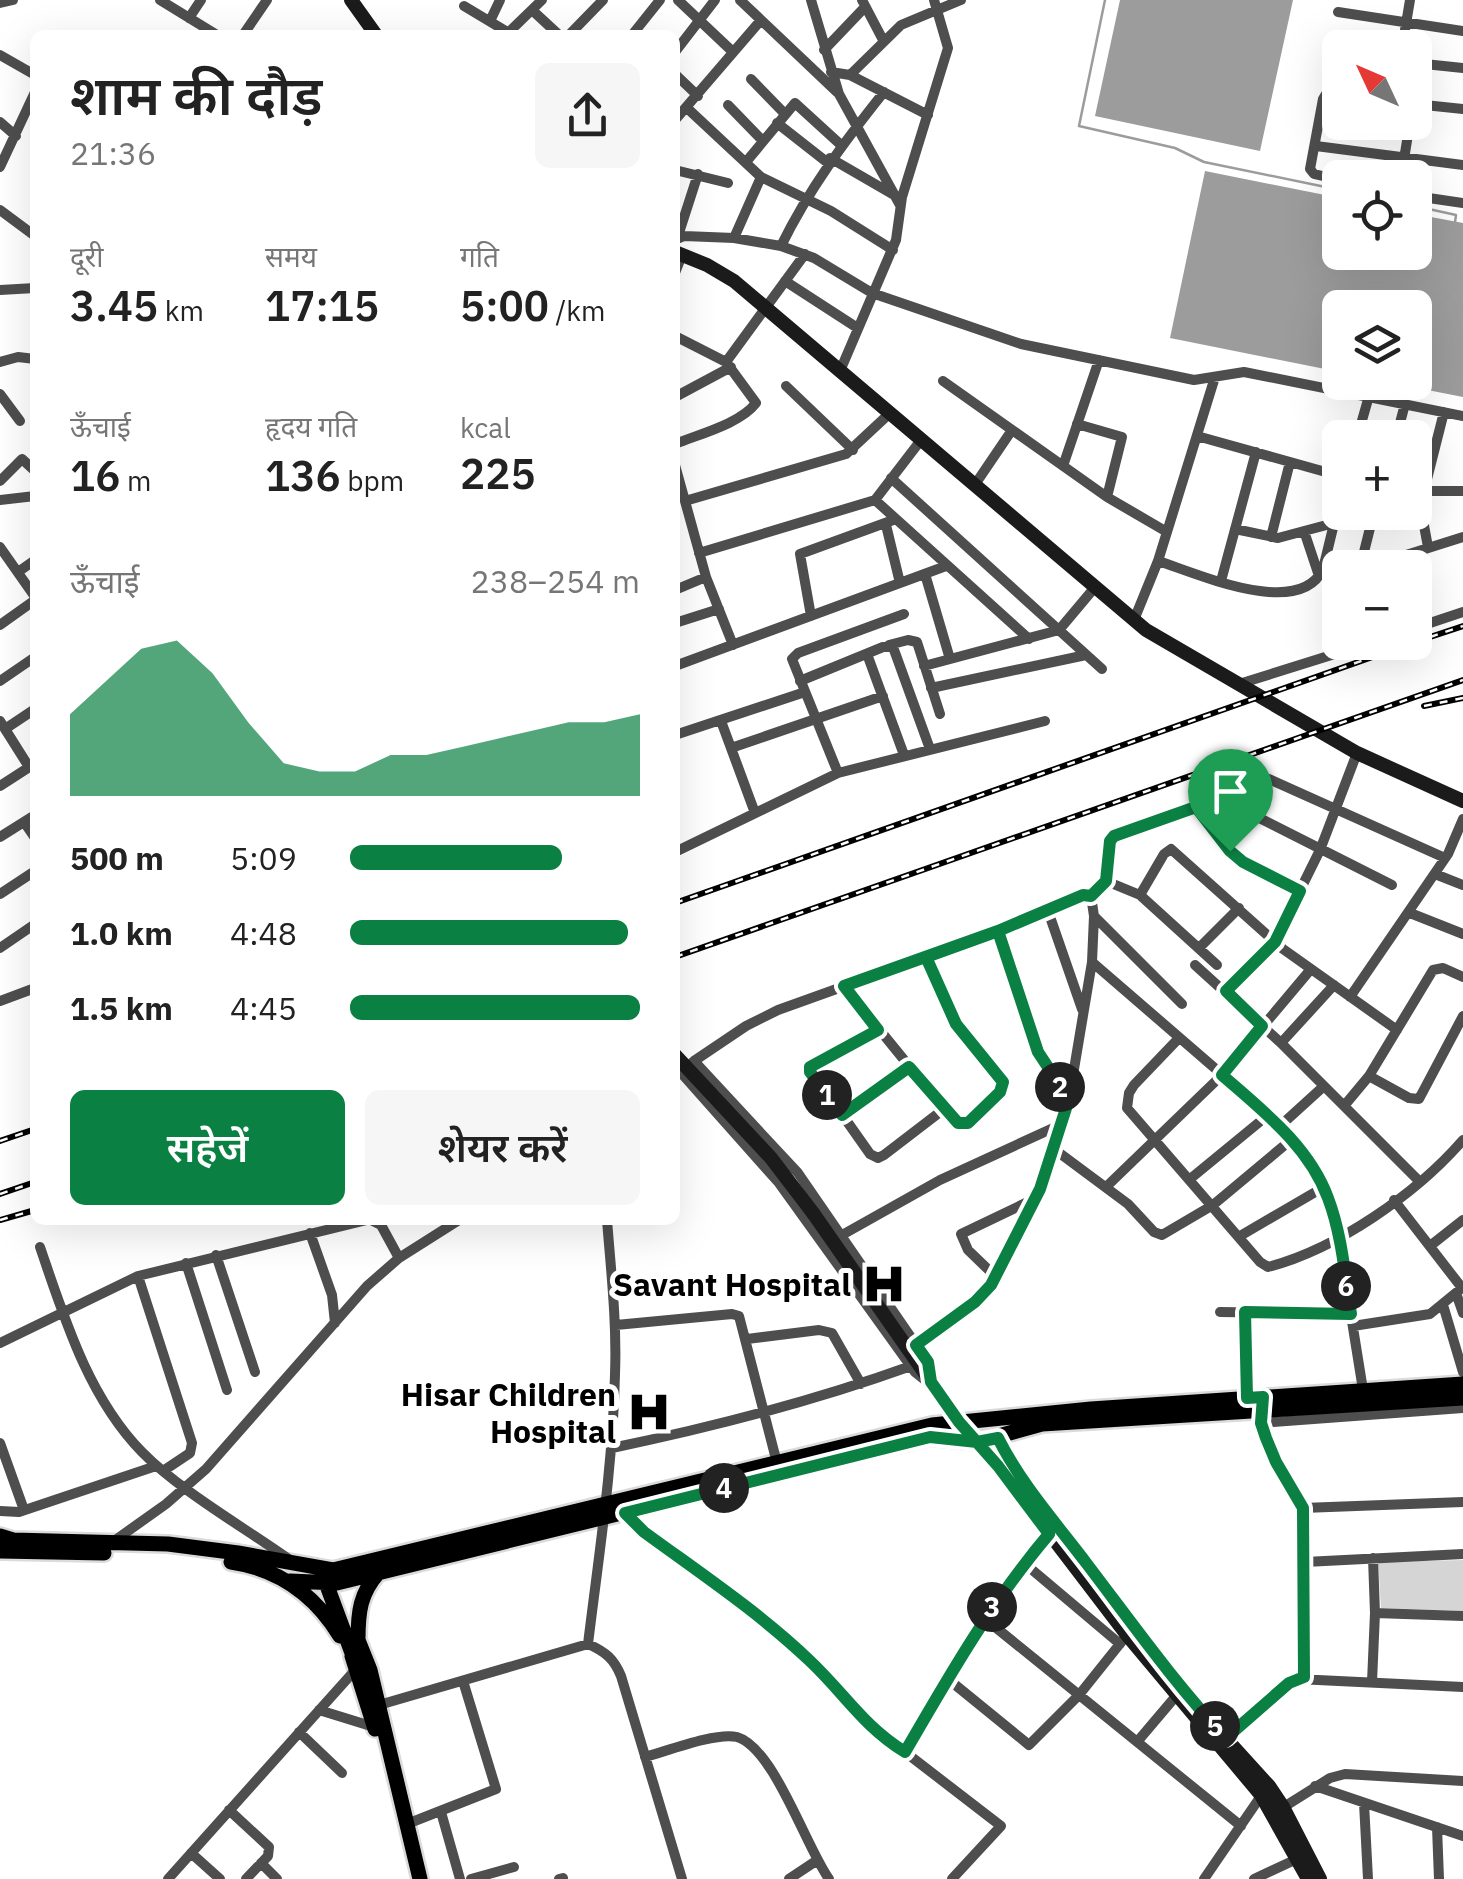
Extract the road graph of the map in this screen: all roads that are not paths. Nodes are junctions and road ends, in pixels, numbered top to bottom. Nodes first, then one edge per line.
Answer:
1 (13, 0) edge
2 (160, 0) edge
3 (172, 0) edge
4 (201, 0) edge
5 (266, 0) edge
6 (350, 0) edge
7 (500, 0) edge
8 (542, 0) edge
9 (604, 0) edge
10 (660, 0) edge
11 (678, 0) edge
12 (715, 0) edge
13 (740, 0) edge
14 (810, 0) edge
15 (960, 0) edge
16 (1410, 0) edge
17 (0, 3) edge
18 (754, 4) edge
19 (864, 4) edge
20 (936, 4) edge
21 (464, 6) dead end
22 (532, 10) junction
23 (1338, 12) dead end
24 (191, 15) junction
25 (761, 20) junction
26 (490, 21) junction
27 (701, 21) junction
28 (1406, 23) junction
29 (205, 28) edge
30 (246, 30) edge
31 (369, 30) edge
32 (502, 30) edge
33 (512, 30) edge
34 (554, 30) edge
35 (574, 30) edge
36 (636, 30) edge
37 (1405, 30) edge
38 (1463, 31) edge
39 (883, 40) junction
40 (680, 46) edge
41 (824, 50) junction
42 (733, 52) junction
43 (0, 55) edge
44 (1432, 65) edge
45 (1463, 68) edge
46 (30, 72) edge
47 (830, 72) junction
48 (850, 75) junction
49 (680, 79) edge
50 (752, 79) dead end
51 (884, 92) junction
52 (839, 94) junction
53 (698, 96) junction
54 (30, 104) edge
55 (728, 105) dead end
56 (1322, 106) edge
57 (1432, 106) edge
58 (687, 108) junction
59 (1463, 109) edge
60 (680, 115) edge
61 (928, 115) junction
62 (781, 118) junction
63 (0, 122) edge
64 (856, 126) junction
65 (16, 136) junction
66 (762, 140) junction
67 (1407, 140) edge
68 (842, 145) junction
69 (1316, 146) junction
70 (1404, 158) junction
71 (829, 160) junction
72 (746, 162) junction
73 (1463, 164) edge
74 (0, 168) edge
75 (680, 171) edge
76 (698, 174) junction
77 (1322, 175) edge
78 (761, 177) junction
79 (728, 183) dead end
80 (805, 197) junction
81 (1432, 198) edge
82 (897, 201) junction
83 (1463, 203) edge
84 (0, 210) edge
85 (30, 232) edge
86 (680, 236) edge
87 (734, 238) junction
88 (680, 246) edge
89 (781, 246) junction
90 (680, 248) edge
91 (893, 250) junction
92 (804, 254) junction
93 (785, 281) junction
94 (30, 288) edge
95 (0, 290) edge
96 (872, 293) junction
97 (767, 308) junction
98 (856, 328) junction
99 (680, 339) edge
100 (30, 357) edge
101 (1099, 360) junction
102 (1, 361) edge
103 (729, 364) junction
104 (840, 371) junction
105 (1215, 377) junction
106 (943, 381) dead end
107 (786, 386) dead end
108 (1322, 387) edge
109 (0, 394) edge
110 (680, 394) edge
111 (1387, 400) edge
112 (1406, 404) junction
113 (1444, 412) junction
114 (890, 413) junction
115 (1463, 416) edge
116 (1401, 420) edge
117 (20, 421) dead end
118 (1077, 424) junction
119 (1012, 430) junction
120 (1196, 436) junction
121 (921, 440) junction
122 (680, 442) edge
123 (853, 450) junction
124 (1256, 452) junction
125 (1432, 453) edge
126 (1290, 462) junction
127 (30, 466) edge
128 (1062, 466) junction
129 (1322, 471) edge
130 (892, 478) junction
131 (0, 481) edge
132 (974, 486) junction
133 (1463, 492) edge
134 (1432, 493) edge
135 (30, 497) edge
136 (1107, 497) junction
137 (0, 500) edge
138 (876, 500) junction
139 (682, 507) edge
140 (891, 522) junction
141 (1322, 527) edge
142 (1235, 530) junction
143 (1332, 530) edge
144 (1425, 530) edge
145 (1304, 531) junction
146 (1167, 532) junction
147 (1463, 536) edge
148 (1271, 537) junction
149 (0, 546) edge
150 (1428, 547) junction
151 (1419, 550) edge
152 (699, 553) junction
153 (1158, 561) junction
154 (30, 564) edge
155 (946, 566) junction
156 (18, 572) junction
157 (924, 574) junction
158 (1319, 576) junction
159 (706, 578) junction
160 (1221, 581) junction
161 (900, 583) junction
162 (1096, 586) junction
163 (680, 588) edge
164 (30, 591) edge
165 (30, 603) edge
166 (720, 609) junction
167 (1463, 612) edge
168 (904, 614) dead end
169 (811, 616) junction
170 (1134, 620) junction
171 (680, 621) edge
172 (1432, 622) edge
173 (0, 624) edge
174 (1059, 630) junction
175 (1029, 639) junction
176 (733, 645) junction
177 (888, 645) junction
178 (867, 654) junction
179 (1086, 655) junction
180 (1322, 658) edge
181 (950, 659) junction
182 (30, 660) edge
183 (680, 664) edge
184 (924, 666) junction
185 (1102, 669) dead end
186 (0, 681) edge
187 (1238, 684) junction
188 (803, 687) junction
189 (932, 688) junction
190 (882, 696) junction
191 (30, 712) edge
192 (940, 714) dead end
193 (816, 719) junction
194 (1045, 720) dead end
195 (721, 721) junction
196 (3, 725) edge
197 (680, 733) edge
198 (731, 748) junction
199 (930, 749) junction
200 (1357, 753) junction
201 (904, 755) junction
202 (30, 762) edge
203 (30, 766) edge
204 (838, 773) junction
205 (0, 786) edge
206 (1220, 798) junction
207 (1463, 801) edge
208 (1196, 807) junction
209 (1336, 808) junction
210 (755, 813) junction
211 (30, 819) edge
212 (1463, 819) edge
213 (0, 838) edge
214 (680, 850) edge
215 (1320, 850) junction
216 (1446, 858) junction
217 (30, 874) edge
218 (1435, 874) junction
219 (1106, 881) junction
220 (1392, 884) dead end
221 (1463, 885) edge
222 (1300, 891) junction
223 (0, 894) edge
224 (1140, 894) junction
225 (1091, 896) junction
226 (1239, 908) junction
227 (1048, 911) junction
228 (1410, 913) junction
229 (1094, 916) junction
230 (30, 927) edge
231 (998, 931) junction
232 (1463, 934) edge
233 (1275, 942) junction
234 (0, 948) edge
235 (1199, 948) junction
236 (926, 957) junction
237 (1092, 962) junction
238 (1195, 965) dead end
239 (1216, 965) dead end
240 (1311, 969) junction
241 (1463, 976) edge
242 (844, 986) junction
243 (1334, 986) junction
244 (30, 990) edge
245 (1226, 991) junction
246 (1350, 997) junction
247 (0, 1001) edge
248 (1182, 1004) dead end
249 (1083, 1010) junction
250 (1463, 1016) edge
251 (1262, 1026) junction
252 (878, 1030) junction
253 (1396, 1030) junction
254 (1178, 1038) junction
255 (1451, 1041) junction
256 (1280, 1044) junction
257 (1463, 1045) edge
258 (680, 1060) edge
259 (694, 1061) junction
260 (909, 1067) junction
261 (680, 1068) edge
262 (680, 1071) edge
263 (1222, 1075) junction
264 (1369, 1076) junction
265 (1324, 1086) junction
266 (1069, 1099) junction
267 (1344, 1106) junction
268 (944, 1109) junction
269 (842, 1115) junction
270 (1268, 1115) junction
271 (1062, 1124) junction
272 (1280, 1126) junction
273 (1292, 1139) junction
274 (1463, 1140) edge
275 (1153, 1141) junction
276 (1054, 1149) junction
277 (1190, 1179) junction
278 (1419, 1181) junction
279 (1106, 1187) junction
280 (1324, 1187) junction
281 (1035, 1198) junction
282 (1394, 1200) junction
283 (1213, 1204) junction
284 (1463, 1220) edge
285 (332, 1225) edge
286 (382, 1225) edge
287 (451, 1225) edge
288 (607, 1225) edge
289 (310, 1234) junction
290 (842, 1235) junction
291 (1240, 1236) junction
292 (1339, 1240) junction
293 (1430, 1246) junction
294 (40, 1248) dead end
295 (216, 1255) junction
296 (399, 1258) junction
297 (186, 1263) junction
298 (138, 1276) junction
299 (996, 1277) junction
300 (1461, 1289) edge
301 (332, 1295) junction
302 (1442, 1305) junction
303 (350, 1306) junction
304 (1220, 1312) dead end
305 (1245, 1312) junction
306 (1463, 1312) edge
307 (63, 1313) junction
308 (1352, 1320) junction
309 (335, 1323) junction
310 (616, 1325) junction
311 (747, 1340) junction
312 (0, 1343) edge
313 (916, 1345) junction
314 (911, 1366) junction
315 (255, 1372) dead end
316 (1463, 1372) edge
317 (931, 1382) junction
318 (861, 1384) junction
319 (1463, 1384) edge
320 (227, 1390) dead end
321 (1364, 1396) junction
322 (1463, 1398) edge
323 (1258, 1407) junction
324 (1463, 1408) edge
325 (766, 1410) junction
326 (959, 1422) junction
327 (998, 1438) junction
328 (977, 1442) junction
329 (0, 1443) edge
330 (612, 1448) junction
331 (776, 1463) junction
332 (159, 1468) junction
333 (187, 1487) junction
334 (1463, 1502) edge
335 (624, 1507) junction
336 (1303, 1508) junction
337 (24, 1510) junction
338 (0, 1511) edge
339 (604, 1511) junction
340 (1053, 1530) junction
341 (110, 1544) junction
342 (1, 1548) edge
343 (1463, 1554) edge
344 (1373, 1558) junction
345 (1305, 1562) junction
346 (1024, 1563) junction
347 (380, 1572) junction
348 (294, 1573) junction
349 (332, 1579) junction
350 (1375, 1613) junction
351 (1463, 1616) edge
352 (984, 1618) junction
353 (1127, 1635) junction
354 (358, 1640) junction
355 (588, 1644) junction
356 (357, 1666) junction
357 (1304, 1677) junction
358 (948, 1679) junction
359 (462, 1680) junction
360 (1372, 1682) junction
361 (1463, 1687) edge
362 (1079, 1695) junction
363 (1176, 1696) junction
364 (379, 1705) junction
365 (320, 1710) junction
366 (374, 1727) junction
367 (299, 1732) junction
368 (1226, 1738) junction
369 (1137, 1742) junction
370 (905, 1752) junction
371 (646, 1756) junction
372 (342, 1773) dead end
373 (1463, 1782) edge
374 (1315, 1786) junction
375 (1265, 1791) junction
376 (1364, 1803) junction
377 (229, 1810) junction
378 (1278, 1810) junction
379 (441, 1812) junction
380 (407, 1824) junction
381 (1241, 1826) junction
382 (1437, 1827) junction
383 (1463, 1836) edge
384 (190, 1853) junction
385 (1299, 1858) junction
386 (816, 1860) junction
387 (260, 1864) junction
388 (514, 1867) dead end
389 (1210, 1877) edge
390 (168, 1879) edge
391 (220, 1879) edge
392 (246, 1879) edge
393 (277, 1879) edge
394 (410, 1879) edge
395 (420, 1879) edge
396 (460, 1879) edge
397 (471, 1879) edge
398 (682, 1879) edge
399 (789, 1879) edge
400 (829, 1879) edge
401 (952, 1879) edge
402 (1254, 1879) edge
403 (1308, 1879) edge
404 (1320, 1879) edge
405 (1368, 1879) edge
406 (1439, 1879) edge

1 - 17 street
2 - 24 street
3 - 24 street
4 - 24 street
5 - 30 street
6 - 31 street
7 - 26 street
8 - 22 street
9 - 35 street
10 - 36 street
11 - 27 street
12 - 27 street
13 - 18 street
14 - 41 street
15 - 20 street
16 - 28 street
18 - 25 street
19 - 39 street
19 - 41 street
20 - 39 street
20 - 61 street
21 - 26 street
22 - 33 street
22 - 34 street
23 - 28 street
24 - 29 street
25 - 42 street
25 - 52 street
26 - 32 street
27 - 40 street
27 - 42 street
28 - 37 street
28 - 38 street
39 - 48 street
41 - 47 street
42 - 53 street
43 - 46 street
44 - 45 street
47 - 48 street
47 - 52 street
48 - 51 street
49 - 53 street
50 - 62 street
51 - 61 street
51 - 64 street
52 - 64 street
53 - 58 street
54 - 65 street
55 - 66 street
56 - 69 street
57 - 59 street
58 - 60 street
58 - 72 street
61 - 82 street
62 - 66 street
62 - 68 street
62 - 71 street
63 - 65 street
64 - 68 street
64 - 82 street
65 - 74 street
66 - 72 street
67 - 70 street
68 - 71 street
69 - 70 street
69 - 77 street
70 - 73 street
71 - 80 street
71 - 82 street
72 - 78 street
75 - 76 street
76 - 79 street
76 - 86 street
78 - 80 street
78 - 87 street
80 - 89 street
80 - 91 street
81 - 83 street
82 - 91 street
84 - 85 street
87 - 88 street
87 - 89 street
89 - 92 street
90 - 97 street
91 - 96 street
92 - 93 street
92 - 96 street
93 - 97 street
93 - 98 street
94 - 95 street
96 - 98 street
96 - 101 street
97 - 103 street
97 - 104 street
98 - 104 street
99 - 103 street
100 - 102 street
101 - 105 street
101 - 118 street
103 - 110 street
103 - 122 street
104 - 114 street
105 - 108 street
105 - 120 street
106 - 119 street
107 - 123 street
109 - 117 street
111 - 112 street
112 - 113 street
112 - 116 street
113 - 115 street
113 - 125 street
114 - 121 street
114 - 123 street
118 - 128 street
118 - 136 street
119 - 128 street
119 - 132 street
120 - 124 street
120 - 146 street
121 - 130 street
121 - 132 street
123 - 139 street
124 - 126 street
124 - 142 street
126 - 129 street
126 - 148 street
127 - 131 street
128 - 136 street
130 - 138 street
130 - 174 street
132 - 162 street
133 - 134 street
135 - 137 street
136 - 146 street
138 - 140 street
138 - 152 street
139 - 152 street
140 - 155 street
140 - 161 street
140 - 169 street
141 - 145 street
142 - 148 street
142 - 160 street
143 - 158 street
144 - 150 street
145 - 148 street
145 - 158 street
146 - 153 street
147 - 150 street
149 - 156 street
150 - 151 street
152 - 159 street
153 - 160 street
153 - 170 street
154 - 156 street
155 - 157 street
155 - 175 street
156 - 164 street
157 - 161 street
157 - 181 street
158 - 160 street
159 - 163 street
159 - 166 street
161 - 169 street
162 - 170 street
162 - 174 street
165 - 173 street
166 - 171 street
166 - 176 street
167 - 172 street
168 - 188 street
169 - 176 street
170 - 187 street
174 - 175 street
174 - 179 street
175 - 181 street
176 - 183 street
177 - 178 street
177 - 184 street
177 - 199 street
178 - 188 street
178 - 190 street
179 - 185 street
179 - 189 street
180 - 187 street
181 - 184 street
182 - 186 street
184 - 189 street
187 - 200 street
188 - 193 street
188 - 195 street
189 - 192 street
190 - 193 street
190 - 201 street
191 - 196 street
193 - 198 street
193 - 204 street
194 - 199 street
195 - 197 street
195 - 198 street
196 - 202 street
198 - 210 street
199 - 201 street
200 - 207 street
200 - 209 street
201 - 204 street
203 - 205 street
204 - 210 street
206 - 208 street
206 - 209 street
206 - 215 street
208 - 219 street
208 - 222 street
209 - 215 street
209 - 216 street
210 - 214 street
211 - 213 street
212 - 216 street
215 - 220 street
215 - 222 street
216 - 218 street
217 - 223 street
218 - 221 street
218 - 228 street
219 - 224 street
219 - 225 street
222 - 233 street
224 - 226 street
224 - 235 street
225 - 227 street
225 - 229 street
226 - 233 street
226 - 235 street
227 - 231 street
227 - 249 street
228 - 232 street
228 - 246 street
229 - 237 street
229 - 248 street
230 - 234 street
231 - 236 street
231 - 266 street
233 - 240 street
233 - 245 street
235 - 239 street
236 - 242 street
236 - 268 street
237 - 249 street
237 - 254 street
238 - 245 street
240 - 243 street
240 - 251 street
241 - 253 street
242 - 252 street
242 - 259 street
243 - 246 street
243 - 256 street
244 - 247 street
245 - 251 street
246 - 253 street
249 - 266 street
250 - 255 street
251 - 256 street
251 - 263 street
252 - 260 street
252 - 269 street
253 - 264 street
254 - 263 street
254 - 275 street
255 - 257 street
255 - 264 street
256 - 265 street
258 - 317 street, bridge
259 - 261 street
259 - 290 street
260 - 268 street
260 - 269 street
262 - 314 street
263 - 270 street
263 - 275 street
264 - 267 street
265 - 267 street
265 - 272 street
266 - 271 street
267 - 278 street
268 - 269 street
270 - 272 street
270 - 277 street
271 - 276 street
271 - 290 street
272 - 273 street
273 - 280 street
273 - 283 street
274 - 278 street
275 - 277 street
275 - 279 street
276 - 279 street
276 - 281 street
277 - 283 street
278 - 282 street
279 - 283 street
280 - 291 street
280 - 292 street
281 - 299 street
281 - 299 street
282 - 292 street
282 - 293 street
283 - 291 street
284 - 293 street
285 - 289 street
286 - 296 street
287 - 296 street
288 - 310 street
289 - 295 street
289 - 301 street
290 - 313 street
291 - 292 street
292 - 308 street
293 - 300 street
294 - 307 street
295 - 297 street
295 - 315 street
296 - 303 street
297 - 298 street
297 - 320 street
298 - 307 street
298 - 332 street
299 - 313 street
300 - 302 street
300 - 306 street
301 - 303 street
301 - 309 street
302 - 308 street
302 - 316 street
303 - 309 street
304 - 305 street
305 - 308 street
305 - 323 street
307 - 312 street
307 - 332 street
308 - 321 street
309 - 333 street
310 - 311 street
310 - 330 street
311 - 318 street
311 - 325 street
313 - 317 street
314 - 317 street
314 - 318 street
317 - 326 street
318 - 325 street
319 - 321 main road
321 - 322 main road
321 - 323 main road
323 - 324 street
323 - 326 main road
323 - 327 main road
323 - 336 street
325 - 330 street
325 - 331 street
326 - 328 street
326 - 331 main road
327 - 328 main road
327 - 340 street
328 - 335 main road
328 - 340 street
329 - 337 street
330 - 339 street
331 - 335 main road
332 - 333 street
332 - 337 street
333 - 341 street
333 - 348 street
334 - 336 street
335 - 339 main road
335 - 370 street
336 - 345 street
337 - 338 street
339 - 347 main road
339 - 349 main road
339 - 355 street
340 - 346 street
340 - 353 street
341 - 342 main road
341 - 348 main road
342 - 348 main road
343 - 344 street
344 - 345 street
344 - 350 street
345 - 357 street
346 - 352 street
346 - 353 street
347 - 349 main road
347 - 354 main road
348 - 349 main road
348 - 356 main road
349 - 354 main road
349 - 356 main road
350 - 351 street
350 - 360 street
352 - 358 street
352 - 362 street
353 - 362 street
353 - 363 street
353 - 368 street
354 - 364 main road
355 - 359 street
355 - 371 street
356 - 365 street
356 - 366 main road
357 - 360 street
357 - 368 street
358 - 362 street
358 - 370 street
359 - 364 street
359 - 379 street
360 - 361 street
362 - 369 street
363 - 369 street
363 - 375 street
364 - 380 main road
365 - 366 street
365 - 367 street
366 - 394 main road
367 - 372 street
367 - 377 street
368 - 375 street
369 - 381 street
370 - 401 street
371 - 386 street
371 - 398 street
373 - 374 street
374 - 376 street
374 - 378 street
375 - 378 street
375 - 381 street
376 - 382 street
376 - 405 street
377 - 384 street
377 - 387 street
378 - 385 street
378 - 404 street
379 - 380 street
379 - 396 street
380 - 395 main road
381 - 389 street
382 - 383 street
382 - 406 street
384 - 390 street
384 - 391 street
385 - 402 street
385 - 403 street
386 - 399 street
386 - 400 street
387 - 392 street
387 - 393 street
388 - 397 street

